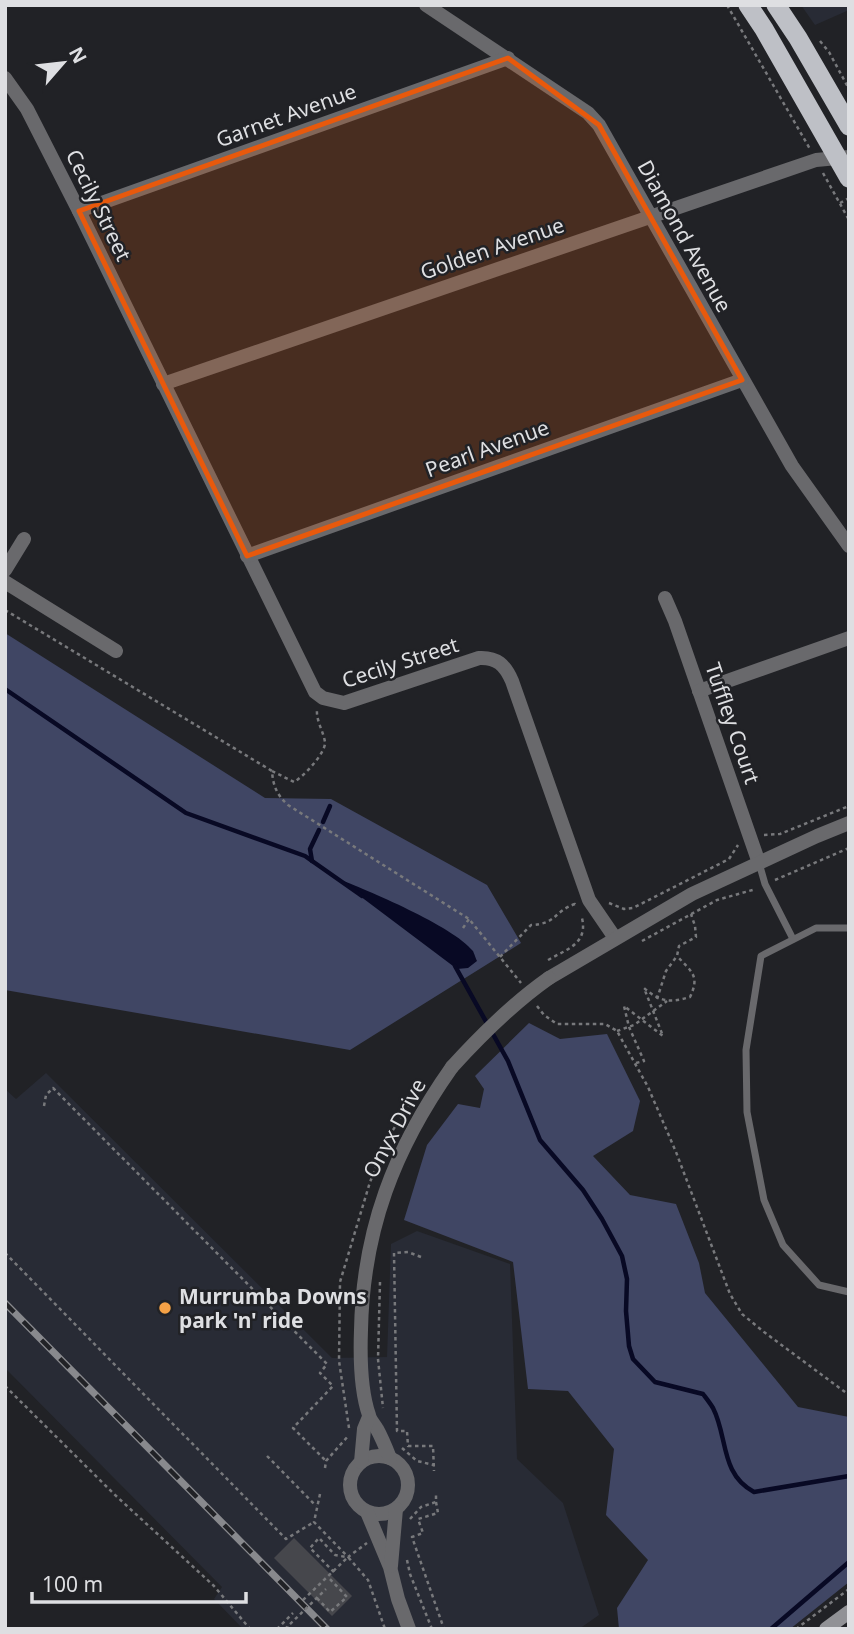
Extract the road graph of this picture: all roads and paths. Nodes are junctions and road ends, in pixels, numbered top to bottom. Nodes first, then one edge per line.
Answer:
1 (426, 5) edge
2 (727, 5) edge
3 (748, 5) edge
4 (776, 5) edge
5 (829, 52) dead end
6 (508, 58) junction
7 (5, 78) edge
8 (849, 89) edge
9 (849, 127) edge
10 (843, 157) edge
11 (816, 160) junction
12 (849, 178) edge
13 (849, 198) edge
14 (840, 203) junction
15 (79, 211) junction
16 (650, 216) junction
17 (849, 220) edge
18 (742, 380) junction
19 (163, 384) junction
20 (24, 539) dead end
21 (849, 546) edge
22 (247, 556) junction
23 (5, 570) edge
24 (5, 582) edge
25 (665, 598) dead end
26 (5, 610) edge
27 (849, 638) edge
28 (116, 651) dead end
29 (699, 691) junction
30 (323, 698) junction
31 (272, 771) junction
32 (849, 806) edge
33 (849, 824) edge
34 (751, 840) junction
35 (849, 848) edge
36 (758, 863) junction
37 (765, 884) junction
38 (595, 911) junction
39 (691, 914) junction
40 (582, 918) junction
41 (469, 919) junction
42 (463, 928) dead end
43 (849, 928) edge
44 (614, 938) junction
45 (793, 939) junction
46 (642, 941) dead end
47 (677, 956) junction
48 (546, 971) junction
49 (657, 999) junction
50 (667, 1001) junction
51 (653, 1010) junction
52 (544, 1015) dead end
53 (642, 1020) junction
54 (629, 1027) junction
55 (617, 1031) junction
56 (636, 1063) junction
57 (44, 1106) dead end
58 (5, 1253) edge
59 (421, 1257) dead end
60 (381, 1278) dead end
61 (849, 1292) edge
62 (5, 1385) edge
63 (849, 1395) edge
64 (383, 1408) dead end
65 (369, 1417) junction
66 (390, 1430) dead end
67 (349, 1434) dead end
68 (267, 1456) dead end
69 (390, 1458) junction
70 (326, 1461) junction
71 (361, 1462) junction
72 (434, 1465) junction
73 (325, 1468) dead end
74 (434, 1471) dead end
75 (320, 1493) dead end
76 (436, 1494) dead end
77 (436, 1502) junction
78 (317, 1506) junction
79 (396, 1509) junction
80 (367, 1512) junction
81 (314, 1522) junction
82 (408, 1522) dead end
83 (373, 1539) dead end
84 (407, 1548) dead end
85 (348, 1557) junction
86 (390, 1567) junction
87 (334, 1572) junction
88 (328, 1577) junction
89 (326, 1589) dead end
90 (849, 1589) edge
91 (317, 1598) junction
92 (303, 1600) dead end
93 (293, 1612) dead end
94 (849, 1612) edge
95 (287, 1628) edge
96 (250, 1629) edge
97 (277, 1629) edge
98 (385, 1629) edge
99 (409, 1629) edge
100 (432, 1629) edge
101 (443, 1629) edge
102 (796, 1629) edge
103 (826, 1629) edge

1 - 6 street, Diamond Avenue
2 - 11 path
3 - 10 highway
4 - 9 highway
5 - 8 path
6 - 15 street, Garnet Avenue
6 - 16 street, Diamond Avenue
7 - 15 street, Cecily Street
10 - 11 street, Golden Avenue
10 - 12 highway
11 - 14 path
11 - 16 street, Golden Avenue
13 - 14 path
14 - 17 path
15 - 19 street, Cecily Street
16 - 18 street, Diamond Avenue
16 - 19 street, Golden Avenue
18 - 21 street, Diamond Avenue
18 - 22 street, Pearl Avenue
19 - 22 street, Cecily Street
20 - 23 street
22 - 30 street, Cecily Street
24 - 28 street
25 - 29 street, Tuffley Court
26 - 31 path
27 - 29 street
29 - 34 street, Tuffley Court
30 - 31 path
30 - 38 street, Cecily Street
31 - 41 path
32 - 34 path
33 - 36 street
34 - 36 street, Tuffley Court
34 - 38 path
35 - 37 path
36 - 37 lane
36 - 44 street
37 - 39 path
37 - 45 lane
38 - 40 path
38 - 44 street, Cecily Street
39 - 46 path
39 - 47 path
40 - 41 path
40 - 48 path
41 - 42 path
43 - 45 lane
44 - 48 street, Onyx Drive
45 - 61 lane
47 - 49 path
47 - 50 path
48 - 65 street, Onyx Drive, bridge
49 - 50 path
49 - 51 path
50 - 51 path
51 - 53 path
51 - 53 path
52 - 55 path
53 - 54 path
53 - 54 path
54 - 55 path
54 - 56 path
55 - 56 path
56 - 63 path
57 - 70 path
58 - 81 path
59 - 72 path
60 - 64 path
62 - 96 path
65 - 69 street, Onyx Drive
65 - 71 street, Onyx Drive
66 - 72 path
67 - 70 path
68 - 78 path
69 - 71 street
69 - 79 street
70 - 73 path
71 - 80 street
72 - 74 path
75 - 78 path
76 - 77 path
77 - 82 path
77 - 101 path
78 - 81 path
79 - 80 street
79 - 86 street
80 - 86 street
81 - 85 path
83 - 85 path
84 - 100 path
85 - 87 path
85 - 87 path
85 - 98 path
86 - 99 street
87 - 88 path
88 - 91 path
88 - 92 path
89 - 91 path, bridge
90 - 102 path
91 - 95 path, bridge
93 - 97 path
94 - 103 main road

